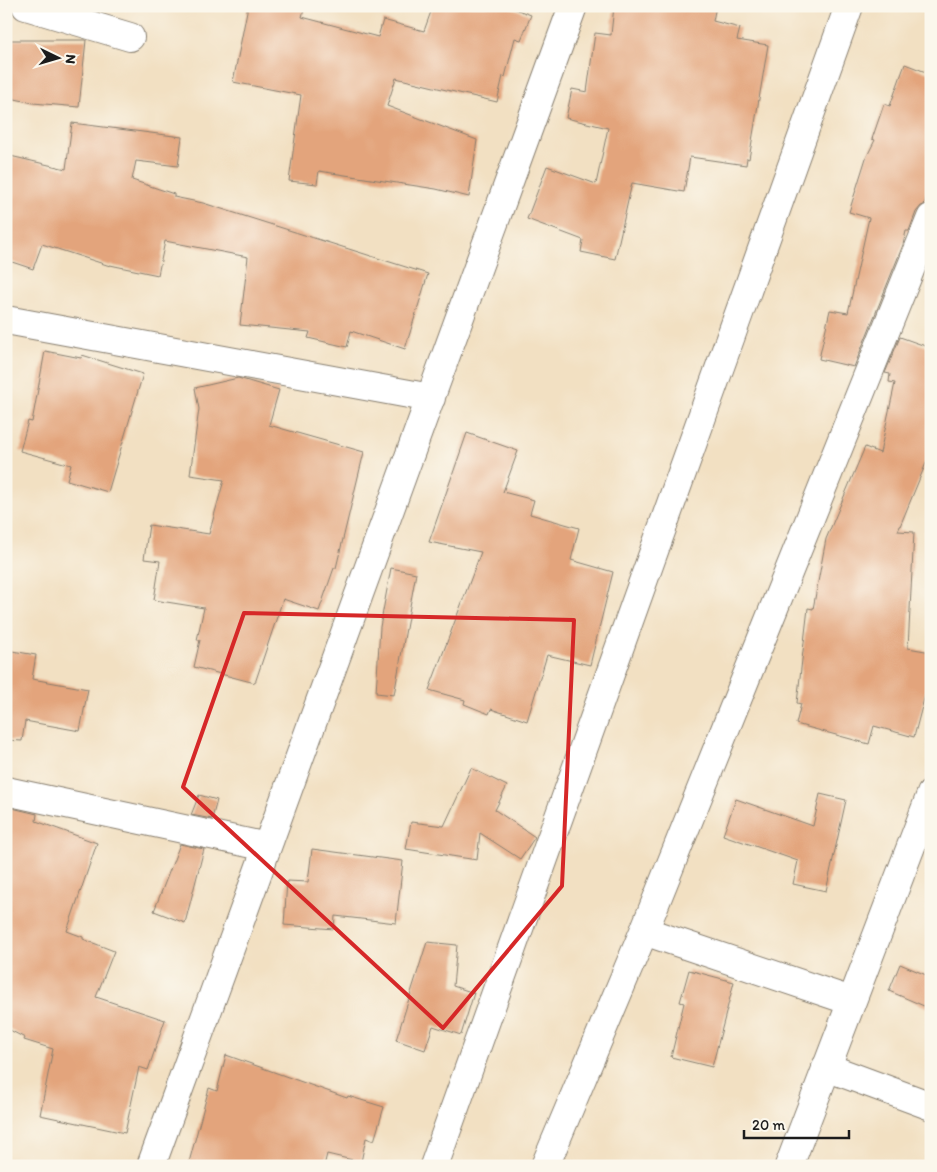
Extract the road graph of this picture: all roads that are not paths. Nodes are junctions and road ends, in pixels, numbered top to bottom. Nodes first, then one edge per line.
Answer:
1 (26, 6) edge
2 (573, 6) edge
3 (849, 6) edge
4 (130, 37) dead end
5 (931, 218) edge
6 (6, 320) edge
7 (431, 398) junction
8 (6, 791) edge
9 (930, 797) edge
10 (267, 847) junction
11 (644, 931) junction
12 (852, 1001) junction
13 (826, 1067) junction
14 (931, 1106) edge
15 (151, 1166) edge
16 (434, 1166) edge
17 (545, 1166) edge
18 (789, 1166) edge

1 - 4 street
2 - 7 street
3 - 16 street
5 - 11 street
6 - 7 street
7 - 10 street
8 - 10 street
9 - 12 street
10 - 15 street
11 - 12 street
11 - 17 street
12 - 13 street
13 - 14 street
13 - 18 street

